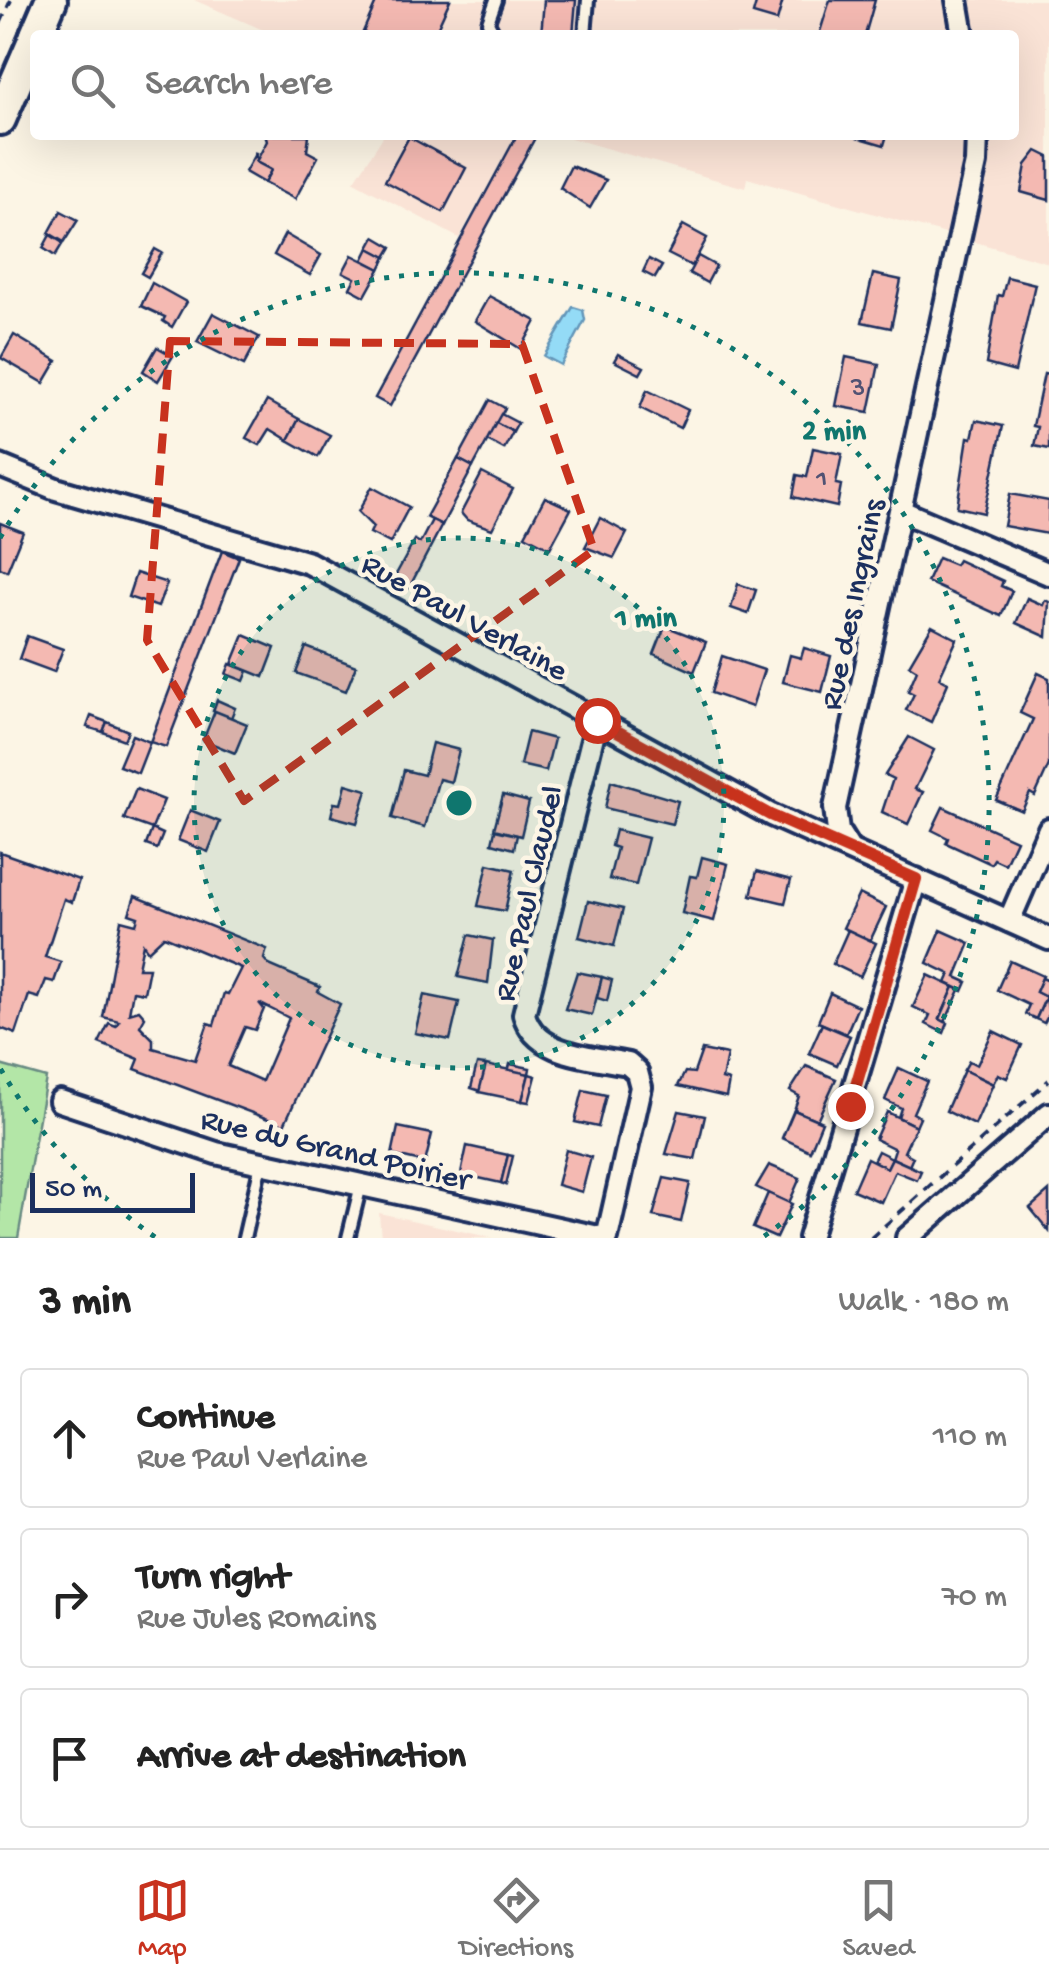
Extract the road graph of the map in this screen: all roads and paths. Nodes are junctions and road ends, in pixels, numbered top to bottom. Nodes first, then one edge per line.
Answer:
1 (11, 0) edge
2 (51, 0) edge
3 (496, 0) edge
4 (588, 0) edge
5 (957, 0) edge
6 (0, 24) edge
7 (38, 30) edge
8 (493, 30) edge
9 (585, 30) edge
10 (963, 30) edge
11 (30, 50) edge
12 (0, 119) edge
13 (977, 140) edge
14 (0, 466) edge
15 (901, 512) junction
16 (1049, 574) edge
17 (597, 720) junction
18 (1049, 829) edge
19 (848, 847) junction
20 (916, 879) junction
21 (1009, 920) junction
22 (1049, 939) edge
23 (1049, 1080) edge
24 (60, 1101) dead end
25 (1049, 1114) edge
26 (261, 1164) junction
27 (362, 1186) junction
28 (926, 1230) edge
29 (244, 1238) edge
30 (348, 1238) edge
31 (605, 1238) edge
32 (808, 1238) edge
33 (871, 1238) edge
34 (908, 1238) edge

1 - 6 path
2 - 7 main road
3 - 8 lane
4 - 9 lane
5 - 10 street
11 - 12 main road
13 - 15 street, Rue des Ingrains
14 - 17 street, Rue Paul Verlaine
15 - 16 street
15 - 19 street, Rue des Ingrains
17 - 19 street, Rue Paul Verlaine
17 - 31 street, Rue Paul Claudel
18 - 21 street
19 - 20 street, Rue Paul Verlaine
20 - 21 street, Rue Paul Verlaine
20 - 32 street
21 - 22 street, Rue Paul Verlaine
23 - 33 path
24 - 26 street, Rue du Grand Poirier
25 - 28 street
26 - 27 street, Rue du Grand Poirier
26 - 29 lane
27 - 30 lane
27 - 31 street, Rue du Grand Poirier
28 - 34 street

